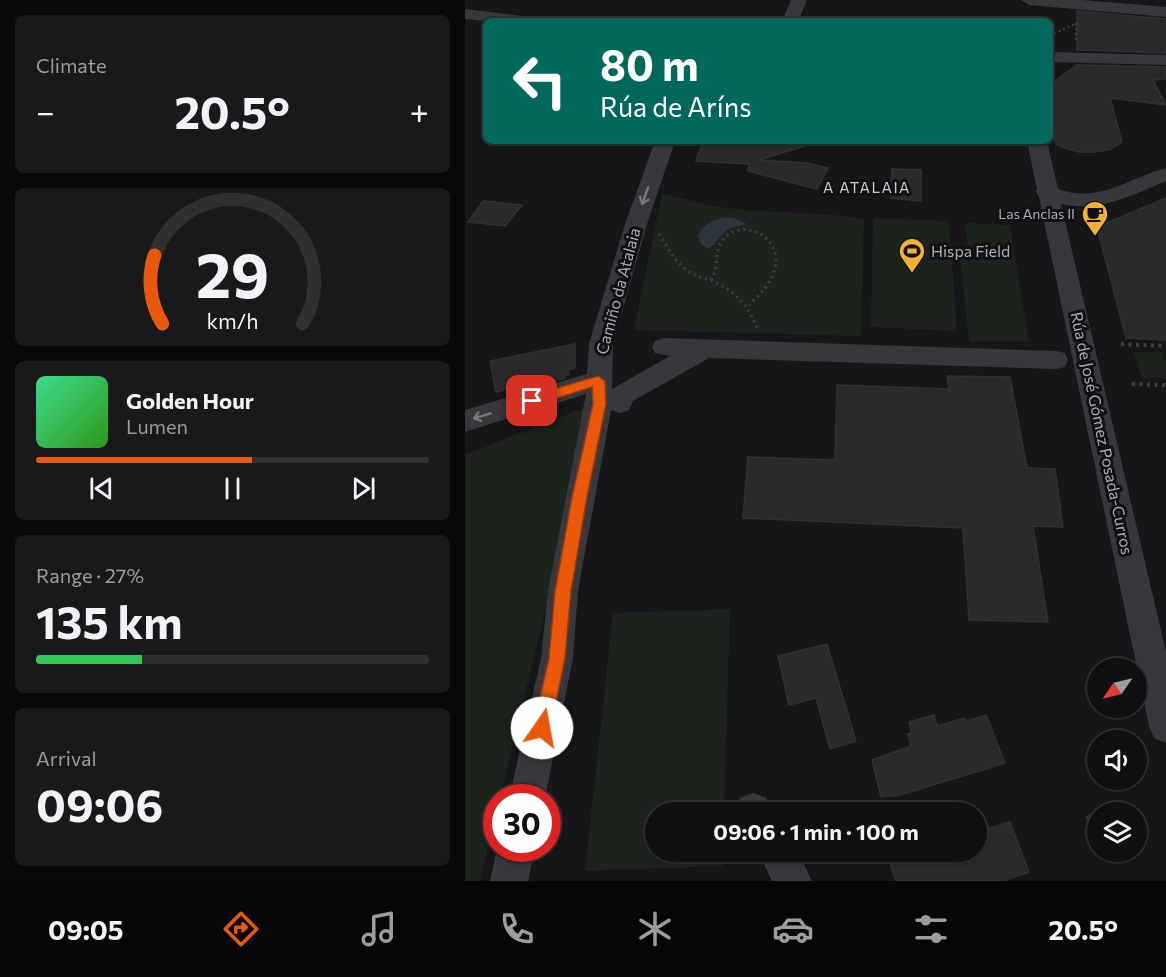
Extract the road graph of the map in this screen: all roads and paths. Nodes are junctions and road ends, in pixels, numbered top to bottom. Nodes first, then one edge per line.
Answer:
1 (799, 0) edge
2 (1029, 0) edge
3 (1066, 2) edge
4 (1166, 12) edge
5 (465, 15) edge
6 (519, 16) edge
7 (790, 18) edge
8 (1053, 34) dead end
9 (1076, 41) dead end
10 (1053, 57) edge
11 (1166, 60) edge
12 (664, 144) edge
13 (1038, 144) edge
14 (1166, 174) edge
15 (1046, 192) junction
16 (1121, 192) junction
17 (636, 224) junction
18 (1059, 234) junction
19 (711, 280) junction
20 (749, 305) junction
21 (1121, 344) dead end
22 (665, 346) dead end
23 (1166, 346) edge
24 (705, 348) junction
25 (757, 350) junction
26 (1056, 360) dead end
27 (598, 381) junction
28 (1132, 384) dead end
29 (1166, 385) edge
30 (620, 403) dead end
31 (465, 421) edge
32 (1166, 726) edge
33 (530, 784) edge
34 (513, 862) edge
35 (783, 862) edge
36 (509, 881) edge
37 (793, 881) edge

1 - 7 street
2 - 3 street
3 - 4 street
5 - 6 street
8 - 9 path
10 - 11 street
12 -> 17 street, Camiño da Atalaia
13 - 15 street, Rúa de José Gómez Posada-Curros
14 - 16 street
15 - 16 street
15 - 18 street, Rúa de José Gómez Posada-Curros
16 - 18 street
17 - 19 path
17 - 27 street, Camiño da Atalaia
18 - 32 street, Rúa de José Gómez Posada-Curros
19 - 20 path
19 - 20 path
20 - 25 path
21 - 23 path
22 - 24 street
24 - 25 street
24 - 30 street
25 - 26 street
27 -> 31 street
27 - 33 street, Camiño da Atalaia
28 - 29 path
34 - 36 street
35 - 37 street

